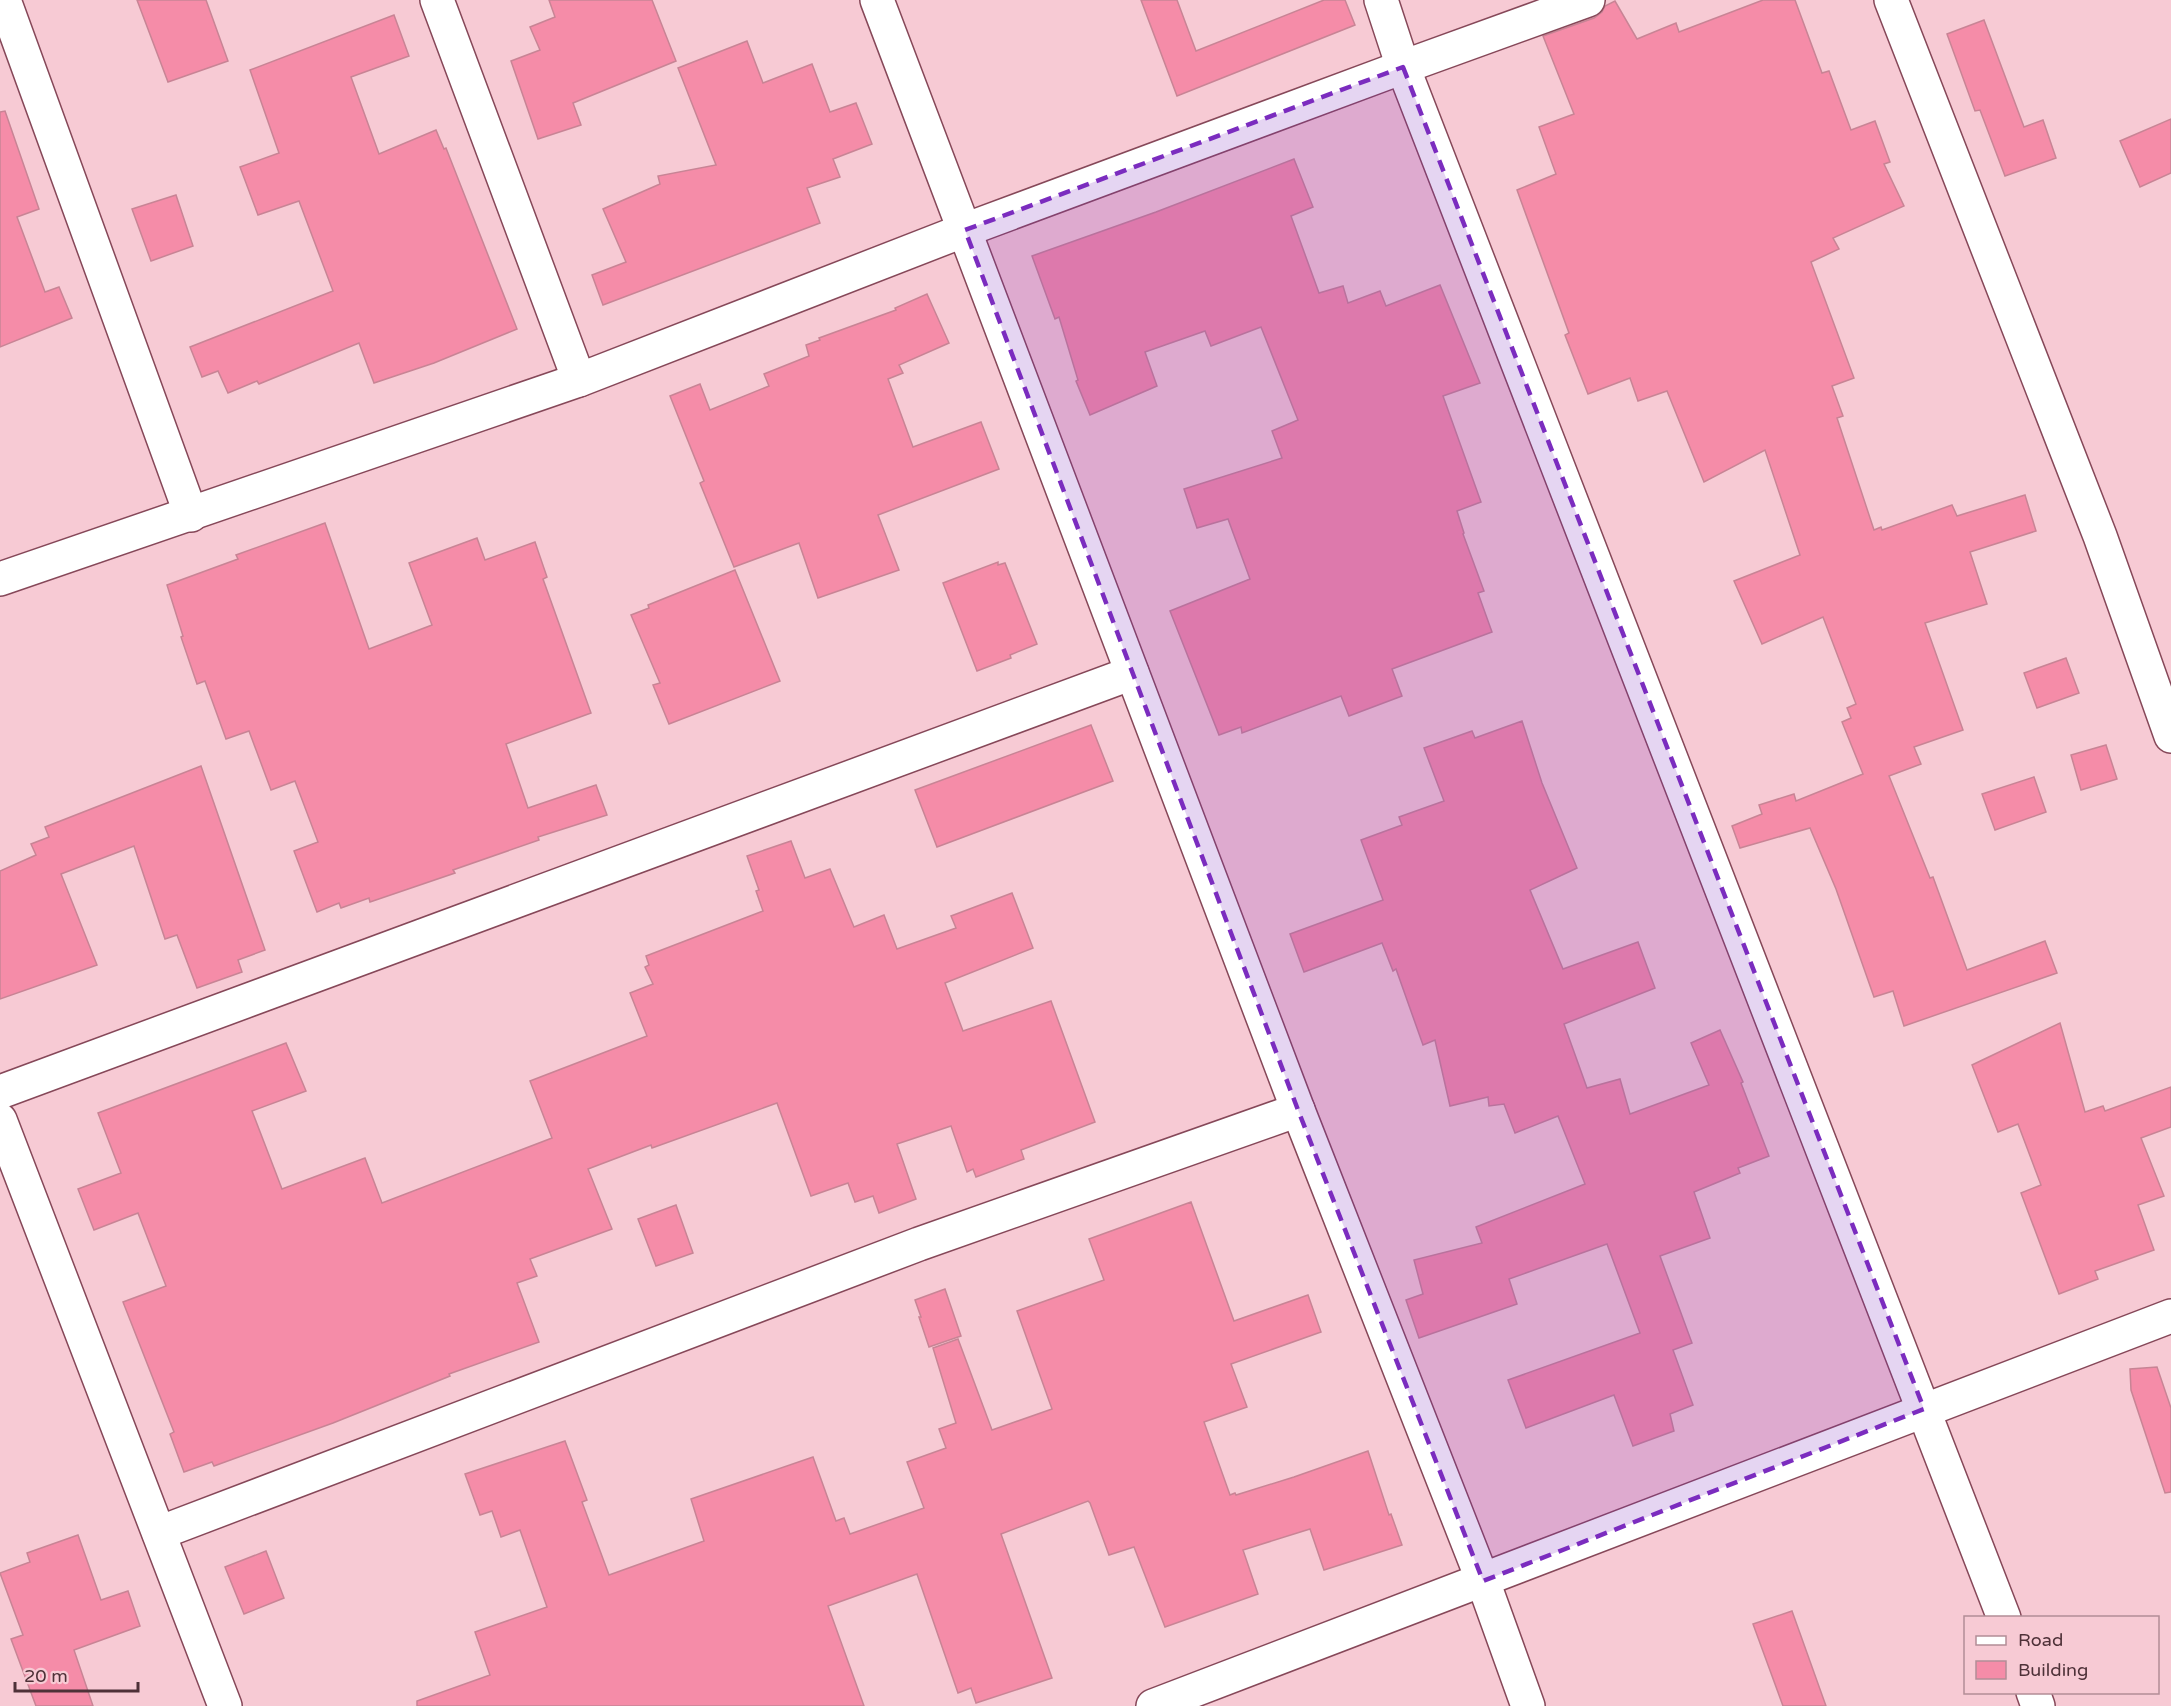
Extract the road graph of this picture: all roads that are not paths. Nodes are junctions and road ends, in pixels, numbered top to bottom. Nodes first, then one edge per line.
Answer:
1 (4, 0) edge
2 (437, 0) edge
3 (878, 0) edge
4 (1381, 0) edge
5 (1588, 0) edge
6 (1891, 0) edge
7 (1403, 67) junction
8 (966, 230) junction
9 (579, 380) junction
10 (191, 515) junction
11 (0, 579) edge
12 (1132, 673) junction
13 (2171, 736) edge
14 (0, 1092) edge
15 (1298, 1110) junction
16 (0, 1120) edge
17 (2171, 1316) edge
18 (1924, 1409) junction
19 (159, 1533) junction
20 (1483, 1581) junction
21 (2004, 1616) edge
22 (225, 1706) edge
23 (1154, 1706) edge
24 (1528, 1706) edge

1 - 10 street
2 - 9 street
3 - 8 street
4 - 7 street
5 - 7 street
6 - 13 street
7 - 8 street
7 - 18 street
8 - 9 street
8 - 12 street
9 - 10 street
10 - 11 street
12 - 14 street
12 - 15 street
15 - 19 street
15 - 20 street
16 - 19 street
17 - 18 street
18 - 20 street
18 - 21 street
19 - 22 street
20 - 23 street
20 - 24 street

